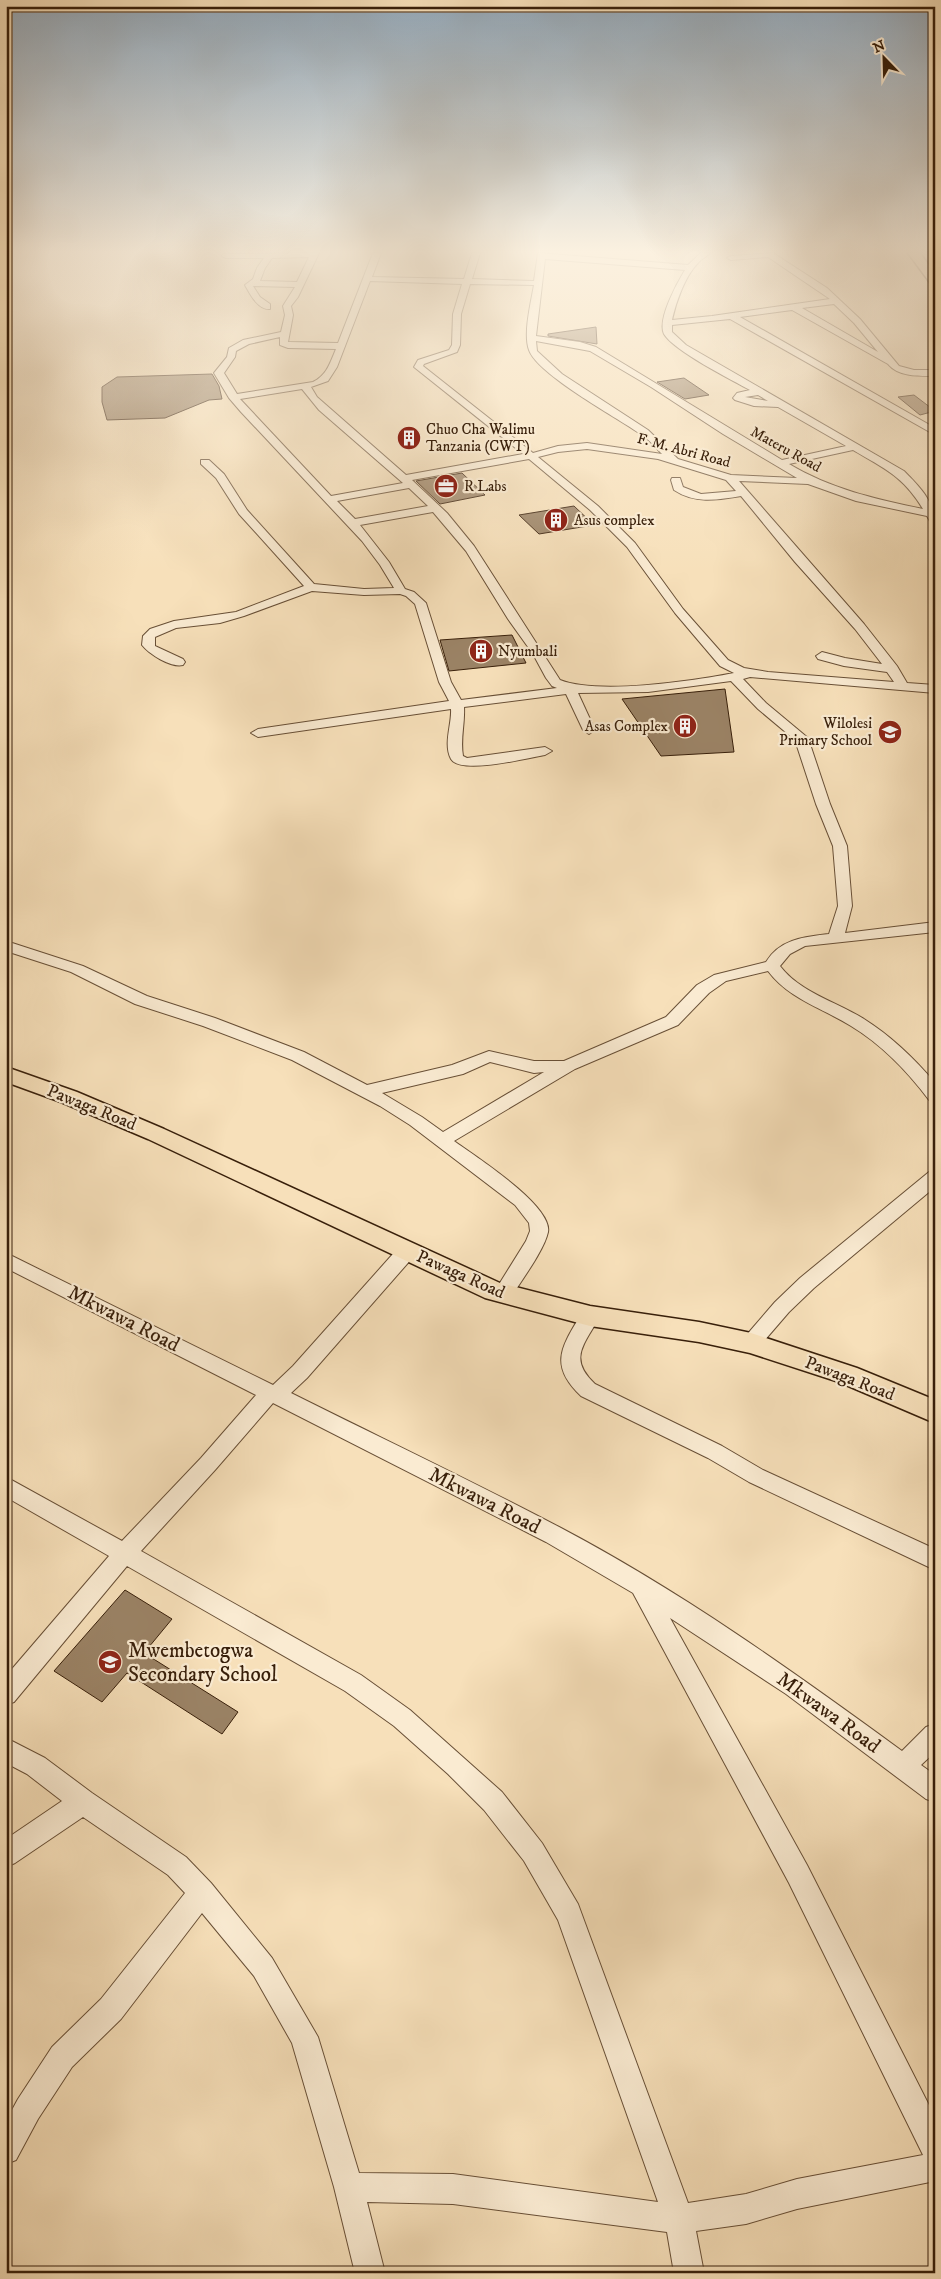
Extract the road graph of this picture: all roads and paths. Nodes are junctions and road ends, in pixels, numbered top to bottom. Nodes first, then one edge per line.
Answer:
1 (229, 359) edge
2 (335, 359) edge
3 (429, 359) edge
4 (540, 359) edge
5 (611, 359) edge
6 (705, 359) edge
7 (807, 359) edge
8 (885, 359) edge
9 (890, 359) edge
10 (893, 363) junction
11 (935, 373) edge
12 (306, 385) junction
13 (758, 392) junction
14 (234, 396) junction
15 (779, 404) junction
16 (935, 432) edge
17 (854, 447) junction
18 (531, 456) junction
19 (674, 461) junction
20 (205, 462) dead end
21 (780, 464) junction
22 (730, 478) junction
23 (676, 480) dead end
24 (810, 481) junction
25 (407, 482) junction
26 (744, 493) junction
27 (329, 499) junction
28 (435, 508) junction
29 (933, 517) edge
30 (353, 523) junction
31 (311, 587) junction
32 (401, 591) junction
33 (822, 656) dead end
34 (179, 662) dead end
35 (893, 669) junction
36 (748, 673) junction
37 (734, 677) junction
38 (903, 687) junction
39 (935, 689) edge
40 (570, 690) junction
41 (457, 704) junction
42 (589, 730) dead end
43 (258, 733) dead end
44 (545, 751) dead end
45 (935, 927) edge
46 (835, 937) junction
47 (6, 946) edge
48 (772, 966) junction
49 (569, 1066) junction
50 (6, 1074) edge
51 (366, 1091) junction
52 (935, 1096) edge
53 (441, 1141) junction
54 (935, 1177) edge
55 (408, 1251) junction
56 (6, 1260) edge
57 (503, 1294) junction
58 (590, 1316) junction
59 (751, 1343) junction
60 (273, 1393) junction
61 (935, 1412) edge
62 (6, 1486) edge
63 (125, 1553) junction
64 (935, 1560) edge
65 (641, 1586) junction
66 (6, 1694) edge
67 (935, 1735) edge
68 (6, 1750) edge
69 (903, 1766) junction
70 (935, 1790) edge
71 (83, 1802) junction
72 (6, 1854) edge
73 (202, 1892) junction
74 (935, 2148) edge
75 (6, 2150) edge
76 (935, 2167) edge
77 (349, 2187) junction
78 (679, 2219) junction
79 (370, 2273) edge
80 (689, 2273) edge

1 - 14 street
2 - 12 street
3 - 18 street
4 - 19 street
5 - 21 street, Materu Road
6 - 13 street
7 - 16 street
8 - 10 street
9 - 10 street
10 - 11 street
12 - 14 street
12 - 25 street
13 - 15 street
13 - 15 street
14 - 27 street
15 - 17 street
17 - 21 street
17 - 29 street
18 - 19 street, F. M. Abri Road
18 - 25 street, F. M. Abri Road
18 - 36 street
19 - 22 street, F. M. Abri Road
20 - 31 street
21 - 24 street, Materu Road
22 - 24 street, F. M. Abri Road
22 - 26 street
23 - 26 street
24 - 29 street, Materu Road
25 - 27 street, F. M. Abri Road
25 - 28 street
26 - 35 street
27 - 30 street
28 - 30 street
28 - 40 street
30 - 32 street
31 - 32 street
31 - 34 street
32 - 41 street
33 - 35 street
35 - 38 street
36 - 37 street
36 - 38 street
37 - 40 street
37 - 46 street
38 - 39 street
40 - 41 street
40 - 42 street
41 - 43 street
41 - 44 street
45 - 46 street
46 - 48 street
47 - 51 street
48 - 49 street
48 - 52 street
49 - 51 street
49 - 53 street
50 - 55 main road, Pawaga Road
51 - 53 street
53 - 57 street
54 - 59 street
55 - 57 main road, Pawaga Road
55 - 60 street
56 - 60 street, Mkwawa Road
57 - 58 main road, Pawaga Road
58 - 59 main road, Pawaga Road
58 - 64 street
59 - 61 main road, Pawaga Road
60 - 63 street
60 - 65 street, Mkwawa Road
62 - 63 street
63 - 66 street
63 - 78 street
65 - 69 street, Mkwawa Road
65 - 74 street
67 - 69 street
68 - 71 street
69 - 70 street, Mkwawa Road
71 - 72 street
71 - 73 street
73 - 75 street
73 - 77 street
76 - 78 street
77 - 78 street
77 - 79 street
78 - 80 street

